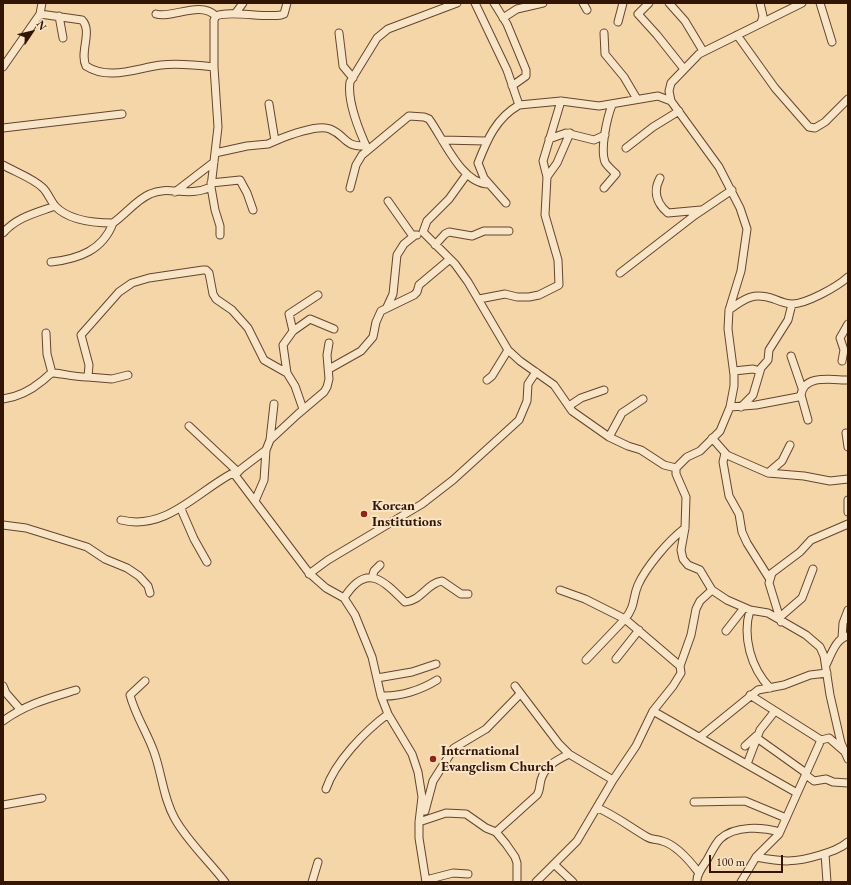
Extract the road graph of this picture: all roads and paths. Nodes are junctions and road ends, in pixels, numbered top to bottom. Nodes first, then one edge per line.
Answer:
1 (42, 3) edge
2 (243, 3) edge
3 (287, 3) edge
4 (456, 3) edge
5 (475, 3) edge
6 (494, 3) edge
7 (542, 3) edge
8 (582, 3) edge
9 (623, 3) edge
10 (649, 3) edge
11 (669, 3) edge
12 (760, 3) edge
13 (802, 3) edge
14 (820, 3) edge
15 (587, 10) dead end
16 (214, 11) junction
17 (40, 14) junction
18 (156, 14) dead end
19 (235, 14) junction
20 (59, 16) junction
21 (504, 18) junction
22 (618, 22) dead end
23 (761, 23) junction
24 (339, 33) dead end
25 (604, 33) dead end
26 (737, 35) junction
27 (62, 38) dead end
28 (832, 42) dead end
29 (703, 52) junction
30 (214, 66) junction
31 (3, 67) edge
32 (684, 69) junction
33 (353, 78) junction
34 (512, 86) junction
35 (637, 99) junction
36 (848, 99) edge
37 (561, 101) junction
38 (671, 101) junction
39 (269, 104) dead end
40 (519, 105) junction
41 (612, 105) junction
42 (679, 111) junction
43 (122, 114) dead end
44 (3, 128) edge
45 (570, 134) junction
46 (605, 136) junction
47 (549, 139) junction
48 (442, 140) junction
49 (275, 141) junction
50 (486, 141) junction
51 (367, 148) junction
52 (626, 148) dead end
53 (215, 153) junction
54 (214, 162) junction
55 (3, 165) edge
56 (467, 174) junction
57 (547, 177) junction
58 (660, 178) dead end
59 (489, 184) junction
60 (211, 185) junction
61 (350, 188) dead end
62 (604, 188) dead end
63 (732, 190) junction
64 (175, 192) junction
65 (388, 201) dead end
66 (506, 203) dead end
67 (55, 206) junction
68 (253, 210) dead end
69 (701, 210) junction
70 (113, 223) junction
71 (509, 231) dead end
72 (423, 232) junction
73 (3, 233) edge
74 (220, 235) dead end
75 (414, 236) junction
76 (435, 245) junction
77 (450, 259) junction
78 (51, 262) dead end
79 (620, 273) dead end
80 (846, 281) edge
81 (318, 295) dead end
82 (479, 299) junction
83 (792, 304) junction
84 (387, 307) junction
85 (729, 310) junction
86 (848, 324) edge
87 (334, 329) dead end
88 (293, 331) junction
89 (46, 333) dead end
90 (329, 343) dead end
91 (508, 350) junction
92 (791, 356) dead end
93 (842, 361) dead end
94 (329, 369) junction
95 (760, 370) junction
96 (734, 371) junction
97 (536, 372) junction
98 (52, 373) junction
99 (287, 373) junction
100 (128, 375) dead end
101 (88, 377) junction
102 (487, 380) dead end
103 (848, 380) edge
104 (604, 390) dead end
105 (802, 391) junction
106 (3, 399) edge
107 (643, 399) dead end
108 (274, 404) dead end
109 (568, 406) junction
110 (730, 407) junction
111 (741, 407) junction
112 (303, 409) junction
113 (808, 420) dead end
114 (189, 426) dead end
115 (846, 433) dead end
116 (609, 437) junction
117 (712, 438) junction
118 (270, 440) junction
119 (790, 445) dead end
120 (848, 447) edge
121 (266, 450) junction
122 (725, 453) junction
123 (676, 468) junction
124 (237, 473) junction
125 (768, 474) junction
126 (848, 479) edge
127 (848, 500) edge
128 (255, 501) junction
129 (181, 509) junction
130 (848, 512) edge
131 (121, 520) dead end
132 (848, 524) edge
133 (3, 525) edge
134 (685, 528) junction
135 (207, 562) dead end
136 (380, 565) dead end
137 (813, 569) dead end
138 (309, 574) junction
139 (372, 578) junction
140 (769, 578) junction
141 (560, 590) dead end
142 (712, 590) junction
143 (150, 593) dead end
144 (468, 594) dead end
145 (344, 598) junction
146 (747, 609) junction
147 (848, 610) edge
148 (625, 619) junction
149 (780, 619) junction
150 (639, 630) junction
151 (726, 631) dead end
152 (845, 637) edge
153 (616, 659) dead end
154 (586, 660) dead end
155 (436, 664) dead end
156 (680, 666) junction
157 (826, 669) junction
158 (377, 678) junction
159 (437, 680) dead end
160 (145, 681) dead end
161 (3, 686) edge
162 (515, 686) dead end
163 (770, 688) junction
164 (76, 690) dead end
165 (520, 694) junction
166 (750, 695) junction
167 (381, 696) junction
168 (20, 709) junction
169 (653, 711) junction
170 (775, 711) junction
171 (388, 714) junction
172 (3, 720) edge
173 (758, 736) junction
174 (700, 737) junction
175 (821, 740) junction
176 (745, 746) dead end
177 (844, 752) junction
178 (569, 754) junction
179 (848, 759) edge
180 (747, 764) junction
181 (806, 774) junction
182 (613, 780) junction
183 (848, 783) edge
184 (326, 789) dead end
185 (796, 793) junction
186 (42, 798) dead end
187 (694, 802) dead end
188 (3, 805) edge
189 (598, 808) junction
190 (786, 818) junction
191 (420, 821) junction
192 (496, 832) junction
193 (780, 832) junction
194 (848, 842) edge
195 (825, 854) junction
196 (756, 857) junction
197 (318, 862) dead end
198 (555, 865) junction
199 (700, 873) junction
200 (468, 874) dead end
201 (426, 881) edge
202 (225, 882) edge
203 (312, 882) edge
204 (517, 882) edge
205 (536, 882) edge
206 (573, 882) edge
207 (696, 882) edge
208 (741, 882) edge
209 (827, 882) edge

1 - 17 street
2 - 19 street
3 - 19 street
4 - 33 street
5 - 34 street
6 - 21 street
7 - 21 street
8 - 15 street
9 - 22 street
10 - 32 street
11 - 29 street
12 - 23 street
13 - 23 street
14 - 28 street
16 - 18 street
16 - 19 street
16 - 30 street
17 - 20 street
17 - 31 street
20 - 27 street
20 - 30 street
21 - 34 street
23 - 26 street
24 - 33 street
25 - 35 street
26 - 29 street
26 - 36 street
29 - 32 street
30 - 53 street
32 - 38 street
33 - 51 street
34 - 40 street
35 - 38 street
35 - 41 street
37 - 40 street
37 - 41 street
37 - 47 street
38 - 42 street
39 - 49 street
40 - 50 street
41 - 46 street
42 - 52 street
42 - 63 street
43 - 44 street
45 - 46 street
45 - 47 street
45 - 57 street
46 - 62 street
47 - 57 street
48 - 50 street
48 - 51 street
48 - 56 street
49 - 51 street
49 - 53 street
50 - 59 street
51 - 61 street
53 - 54 street
54 - 60 street
54 - 64 street
55 - 67 street
56 - 59 street
56 - 72 street
57 - 82 street
58 - 69 street
59 - 66 street
60 - 64 street
60 - 68 street
60 - 74 street
63 - 69 street
63 - 85 street
64 - 70 street
65 - 75 street
67 - 70 street
67 - 73 street
69 - 79 street
70 - 78 street
71 - 76 street
72 - 75 street
72 - 76 street
75 - 84 street
76 - 77 street
77 - 82 street
77 - 84 street
80 - 83 street
81 - 88 street
82 - 91 street
83 - 85 street
83 - 95 street
84 - 94 street
85 - 96 street
86 - 93 street
87 - 88 street
88 - 99 street
89 - 98 street
90 - 94 street
91 - 97 street
91 - 102 street
92 - 105 street
94 - 112 street
95 - 96 street
95 - 111 street
96 - 110 street
97 - 109 street
97 - 138 street
98 - 101 street
98 - 106 street
99 - 101 street
99 - 112 street
100 - 101 street
103 - 105 street
104 - 109 street
105 - 111 street
105 - 113 street
107 - 116 street
108 - 118 street
109 - 116 street
110 - 111 street
110 - 117 street
112 - 118 street
114 - 124 street
115 - 120 street
116 - 123 street
117 - 122 street
117 - 123 street
118 - 121 street
119 - 125 street
121 - 124 street
121 - 128 street
122 - 125 street
122 - 140 street
123 - 134 street
124 - 128 street
124 - 129 street
125 - 126 street
127 - 130 street
128 - 138 street
129 - 131 street
129 - 135 street
132 - 140 street
133 - 143 street
134 - 142 street
134 - 148 street
136 - 139 street
137 - 149 street
138 - 145 street
139 - 144 street
139 - 145 street
140 - 149 street
141 - 148 street
142 - 146 street
142 - 156 street
145 - 158 street
146 - 149 street
146 - 151 street
146 - 163 street
147 - 152 street
148 - 150 street
148 - 154 street
149 - 157 street
150 - 153 street
150 - 156 street
152 - 157 street
155 - 158 street
156 - 169 street
157 - 163 street
157 - 177 street
158 - 167 street
159 - 167 street
160 - 202 street
161 - 168 street
162 - 165 street
163 - 166 street
164 - 168 street
165 - 178 street
165 - 191 street
166 - 170 street
166 - 174 street
167 - 171 street
168 - 172 street
169 - 174 street
169 - 182 street
170 - 173 street
170 - 175 street
171 - 184 street
171 - 191 street
173 - 176 street
173 - 180 street
173 - 181 street
174 - 180 street
175 - 177 street
175 - 181 street
177 - 179 street
178 - 182 street
178 - 192 street
180 - 185 street
181 - 183 street
181 - 185 street
182 - 189 street
185 - 190 street
186 - 188 street
187 - 190 street
189 - 198 street
189 - 199 street
190 - 193 street
191 - 192 street
191 - 201 street
192 - 204 street
193 - 196 street
193 - 199 street
194 - 195 street
195 - 196 street
195 - 209 street
196 - 208 street
197 - 203 street
198 - 205 street
198 - 206 street
199 - 207 street
200 - 201 street

